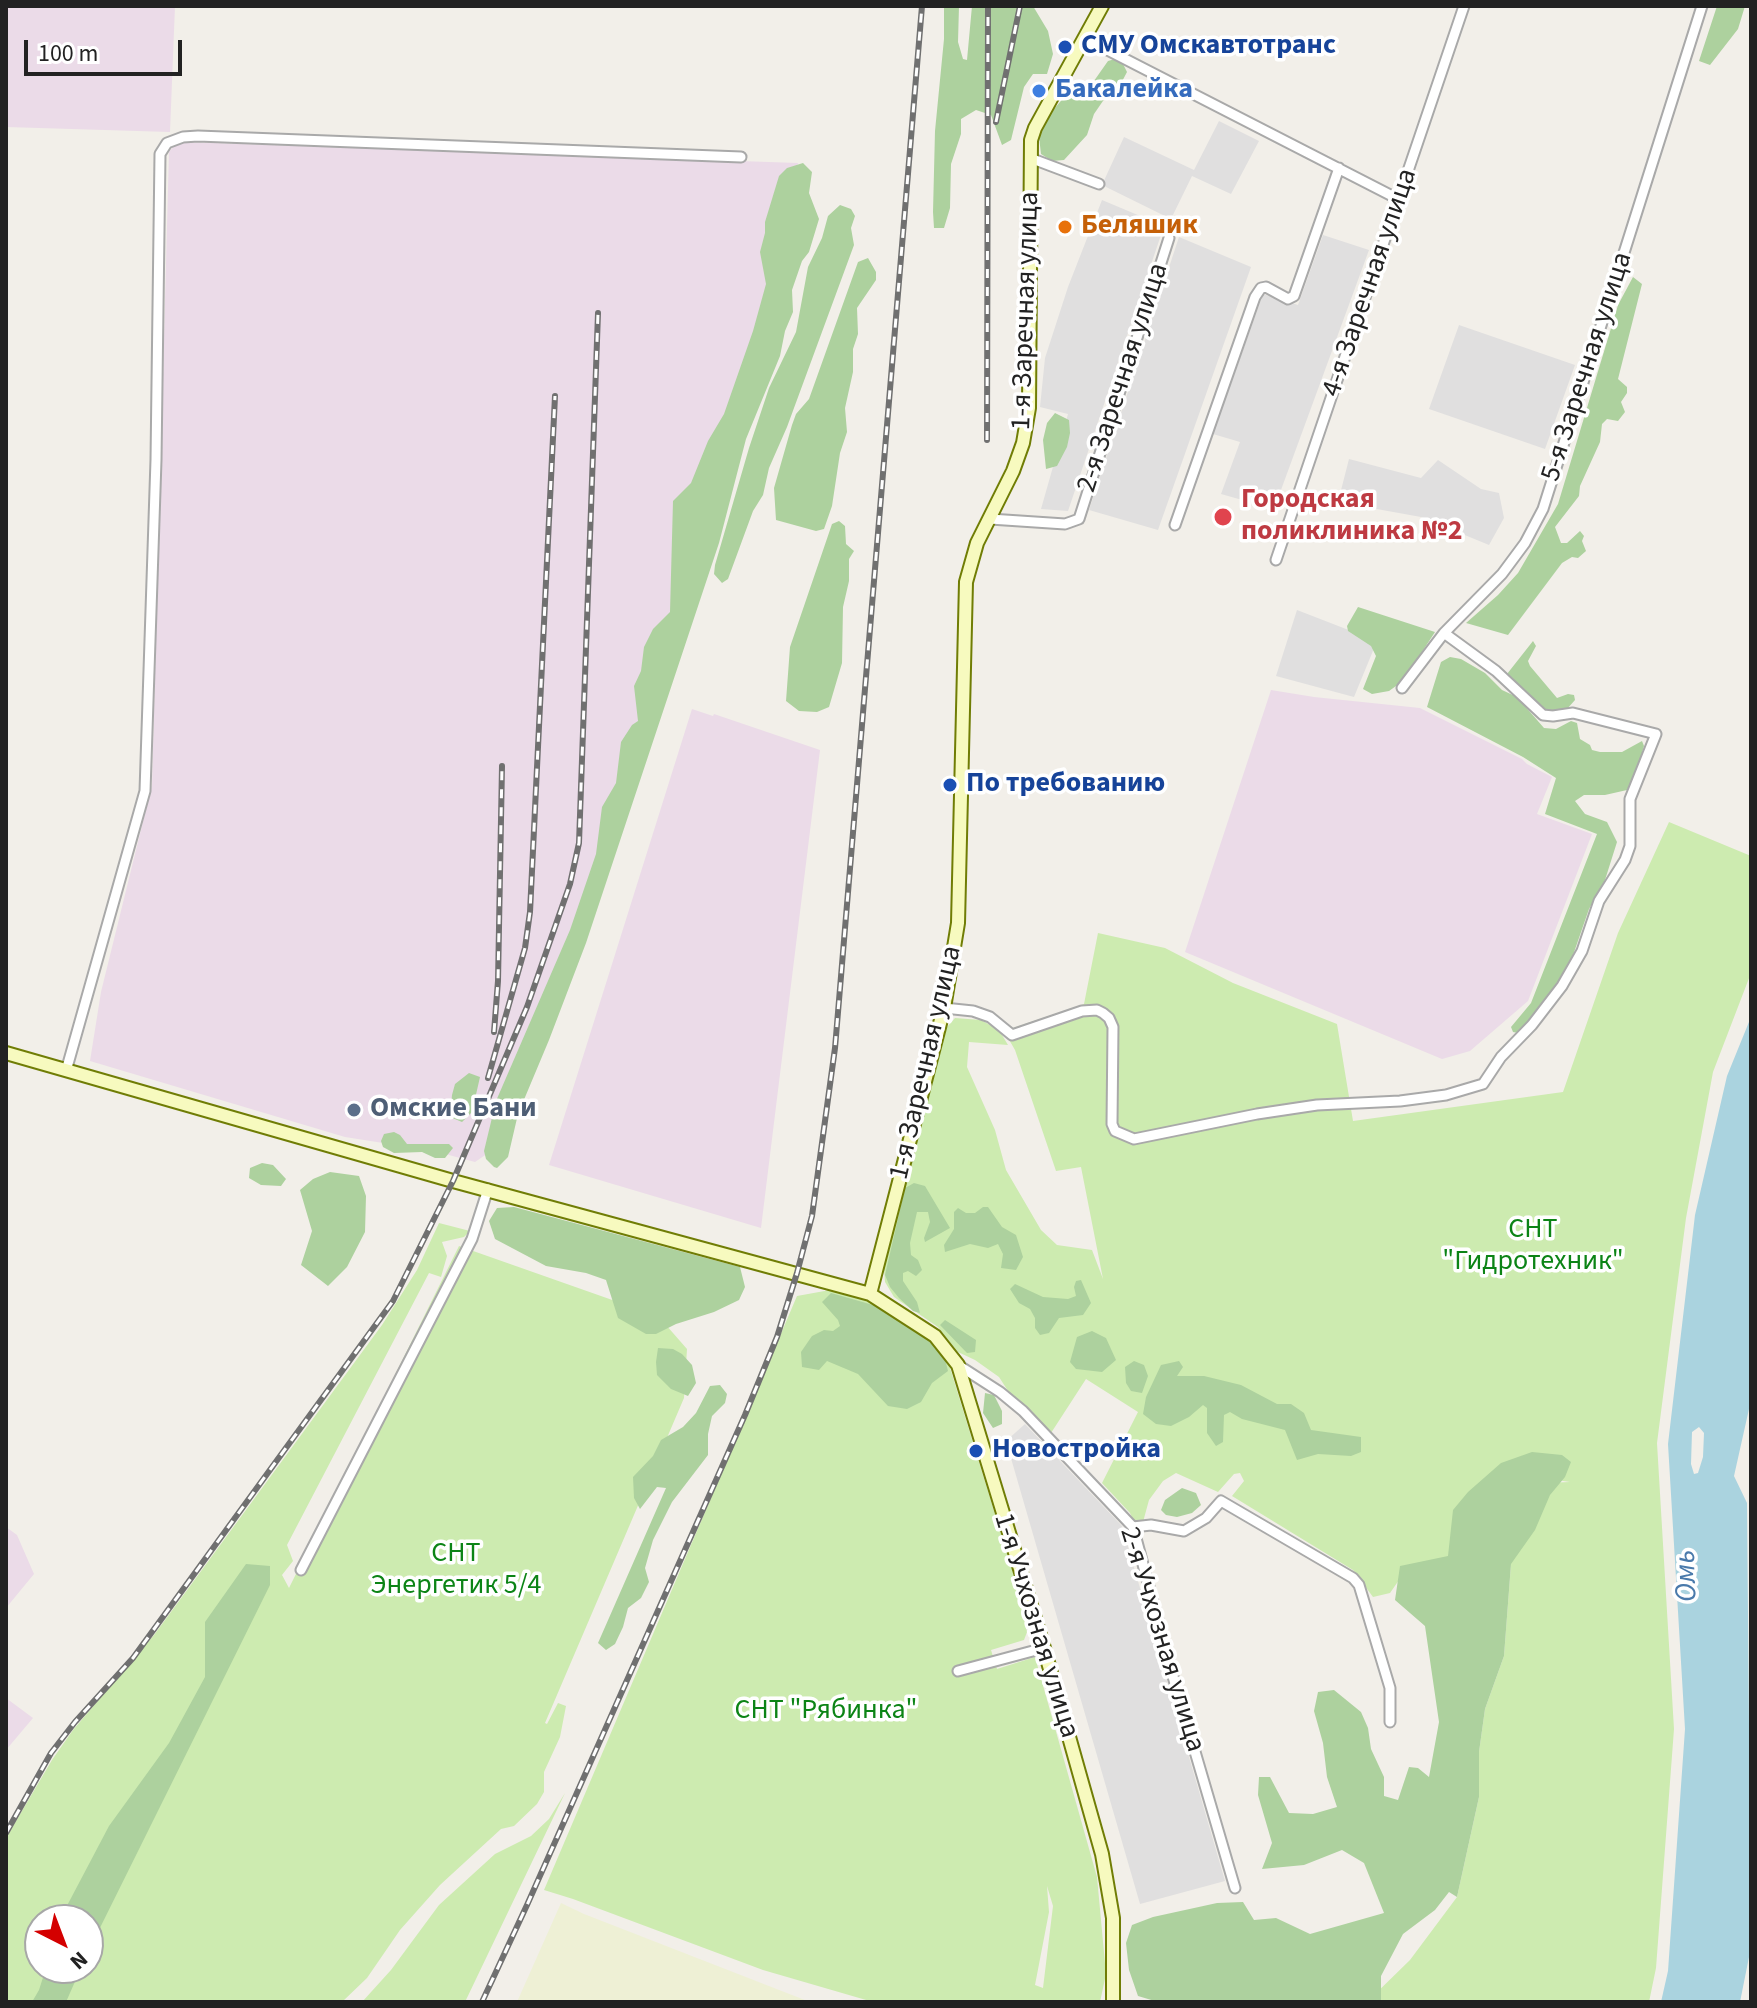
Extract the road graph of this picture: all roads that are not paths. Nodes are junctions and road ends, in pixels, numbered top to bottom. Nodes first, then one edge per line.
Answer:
1 (1102, 6) edge
2 (1464, 6) edge
3 (1702, 6) edge
4 (1086, 39) junction
5 (741, 157) dead end
6 (1030, 158) junction
7 (1339, 168) junction
8 (1099, 184) dead end
9 (1400, 200) junction
10 (1169, 238) dead end
11 (990, 519) junction
12 (1175, 525) dead end
13 (1276, 560) dead end
14 (1444, 633) junction
15 (1402, 688) dead end
16 (944, 1008) junction
17 (6, 1053) edge
18 (66, 1071) junction
19 (488, 1189) junction
20 (870, 1294) junction
21 (958, 1365) junction
22 (1133, 1527) junction
23 (301, 1570) dead end
24 (1044, 1648) junction
25 (958, 1671) dead end
26 (1390, 1722) dead end
27 (1235, 1888) dead end
28 (1113, 2002) edge

1 - 4 street, 1-я Заречная улица
2 - 9 street, 4-я Заречная улица
3 - 14 street, 5-я Заречная улица
4 - 6 street, 1-я Заречная улица
4 - 7 street
5 - 18 street
6 - 8 street
6 - 11 street, 1-я Заречная улица
7 - 9 street
7 - 12 street
9 - 13 street, 4-я Заречная улица
10 - 11 street, 2-я Заречная улица
11 - 16 street, 1-я Заречная улица
14 - 15 street, 5-я Заречная улица
14 - 16 street
16 - 20 street, 1-я Заречная улица
17 - 18 street, 1-я Учхозная улица
18 - 19 street, 1-я Учхозная улица
19 - 20 street, 1-я Учхозная улица
19 - 23 street
20 - 21 street, 1-я Учхозная улица
21 - 22 street, 2-я Учхозная улица
21 - 24 street, 1-я Учхозная улица
22 - 26 street
22 - 27 street, 2-я Учхозная улица
24 - 25 street
24 - 28 street, 1-я Учхозная улица

